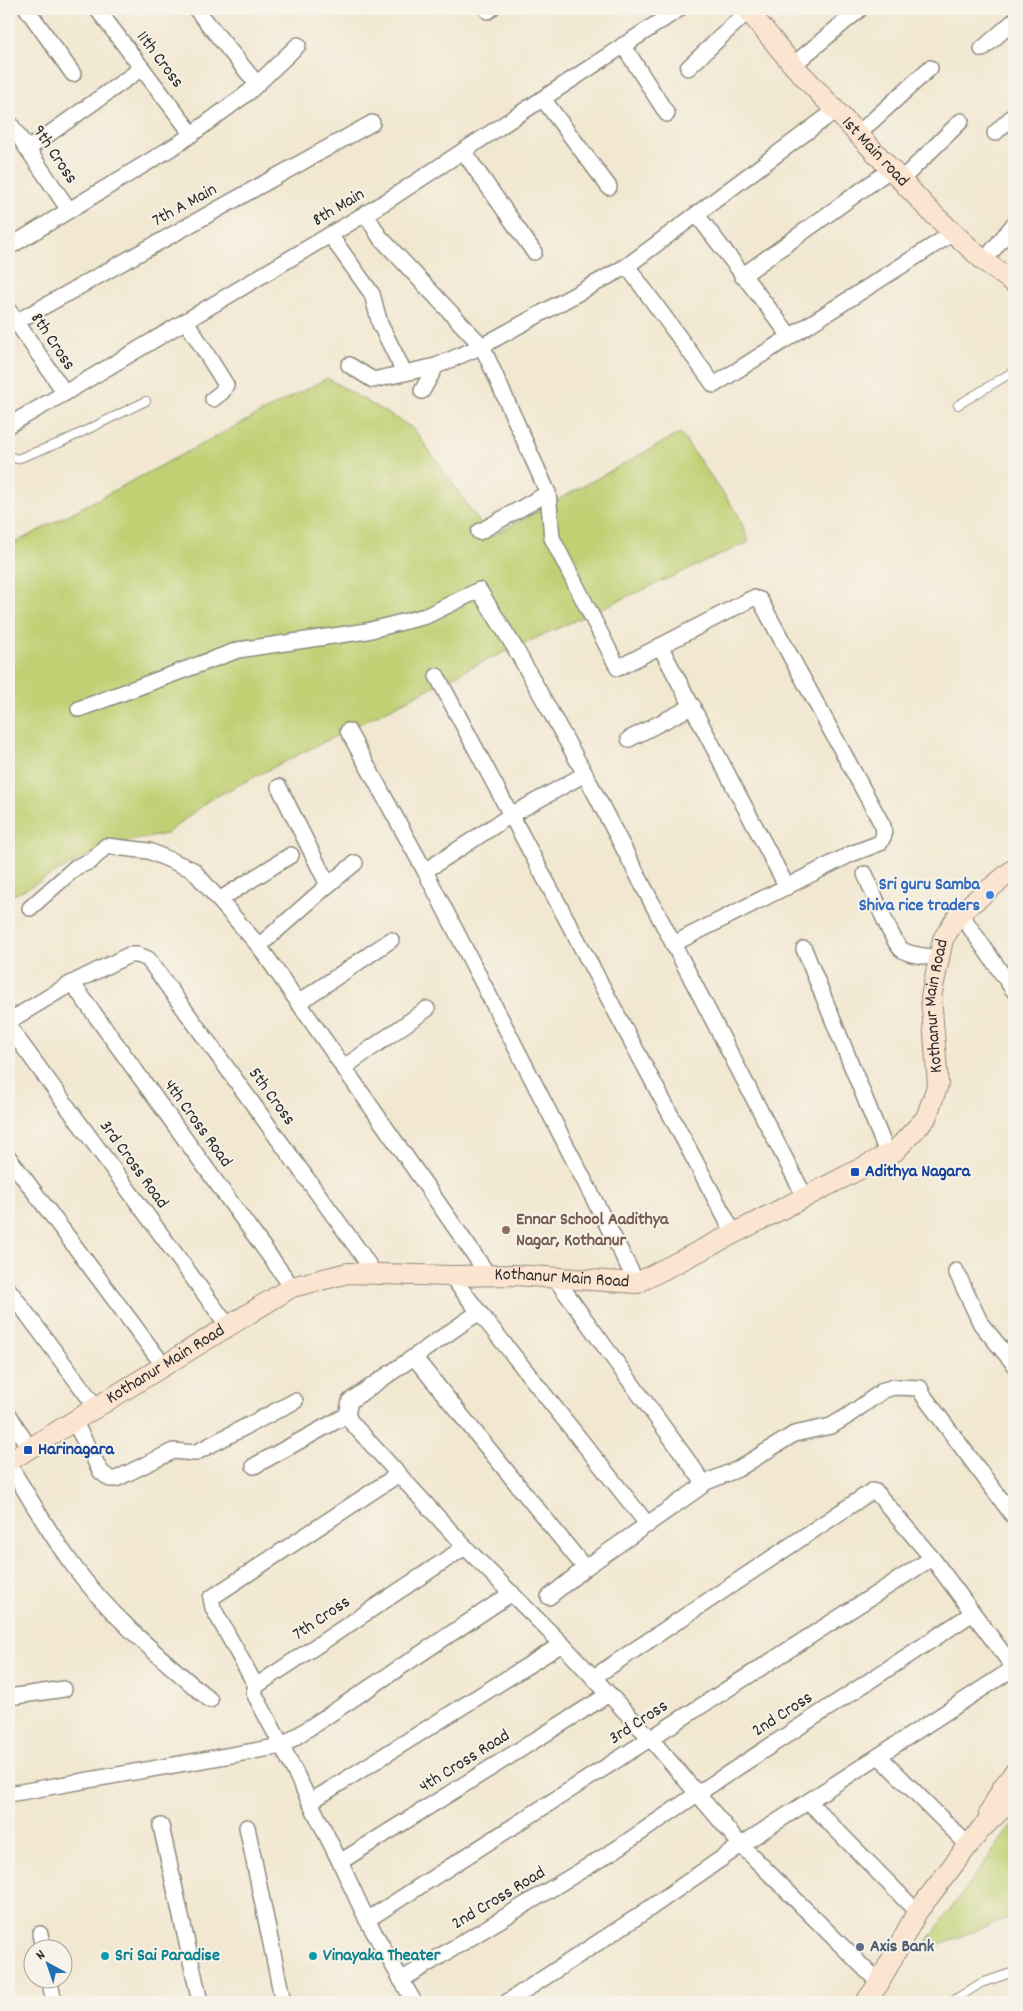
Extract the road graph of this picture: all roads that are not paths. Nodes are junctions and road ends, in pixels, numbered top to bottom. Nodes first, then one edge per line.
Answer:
1 (27, 9) edge
2 (97, 9) edge
3 (196, 9) edge
4 (679, 9) edge
5 (748, 9) edge
6 (860, 9) edge
7 (1014, 21) edge
8 (298, 45) dead end
9 (623, 46) junction
10 (982, 50) dead end
11 (793, 65) junction
12 (142, 68) junction
13 (688, 68) dead end
14 (930, 68) dead end
15 (73, 74) dead end
16 (257, 84) junction
17 (543, 99) junction
18 (836, 110) junction
19 (667, 114) dead end
20 (1014, 115) edge
21 (961, 121) dead end
22 (9, 122) edge
23 (372, 123) dead end
24 (995, 133) dead end
25 (192, 134) junction
26 (858, 134) junction
27 (28, 149) junction
28 (463, 151) junction
29 (896, 174) junction
30 (609, 187) dead end
31 (69, 210) junction
32 (366, 214) junction
33 (697, 215) junction
34 (1014, 224) edge
35 (953, 233) junction
36 (330, 235) junction
37 (9, 247) edge
38 (534, 252) dead end
39 (984, 261) junction
40 (626, 266) junction
41 (742, 276) junction
42 (1014, 283) edge
43 (12, 317) edge
44 (186, 321) junction
45 (790, 336) junction
46 (482, 346) junction
47 (349, 365) dead end
48 (436, 366) junction
49 (1014, 371) edge
50 (404, 372) junction
51 (422, 391) dead end
52 (65, 394) junction
53 (213, 399) dead end
54 (146, 401) dead end
55 (958, 405) dead end
56 (9, 425) edge
57 (9, 456) edge
58 (548, 492) junction
59 (479, 532) dead end
60 (660, 646) junction
61 (437, 676) dead end
62 (693, 706) junction
63 (80, 709) dead end
64 (348, 731) dead end
65 (629, 739) dead end
66 (586, 774) junction
67 (279, 788) dead end
68 (511, 815) junction
69 (291, 855) dead end
70 (354, 863) dead end
71 (1014, 869) edge
72 (425, 871) junction
73 (866, 874) dead end
74 (328, 885) junction
75 (787, 887) junction
76 (219, 900) junction
77 (30, 908) dead end
78 (960, 913) junction
79 (391, 940) dead end
80 (673, 944) junction
81 (259, 946) junction
82 (804, 948) dead end
83 (938, 958) junction
84 (72, 983) junction
85 (1014, 991) edge
86 (298, 1002) junction
87 (427, 1009) dead end
88 (9, 1020) edge
89 (9, 1027) edge
90 (343, 1068) junction
91 (888, 1155) junction
92 (9, 1158) edge
93 (805, 1197) junction
94 (734, 1234) junction
95 (956, 1271) dead end
96 (374, 1273) junction
97 (451, 1276) junction
98 (489, 1276) junction
99 (555, 1278) junction
100 (637, 1283) junction
101 (292, 1287) junction
102 (9, 1290) edge
103 (479, 1312) junction
104 (228, 1326) junction
105 (1009, 1344) edge
106 (414, 1357) junction
107 (1014, 1364) edge
108 (164, 1366) junction
109 (295, 1401) dead end
110 (96, 1407) junction
111 (347, 1414) junction
112 (9, 1415) edge
113 (74, 1421) junction
114 (30, 1448) junction
115 (9, 1461) edge
116 (9, 1465) edge
117 (254, 1466) dead end
118 (399, 1474) junction
119 (704, 1483) junction
120 (1014, 1517) edge
121 (648, 1525) junction
122 (466, 1547) junction
123 (932, 1558) junction
124 (586, 1568) junction
125 (512, 1593) junction
126 (549, 1597) dead end
127 (973, 1613) junction
128 (562, 1644) junction
129 (1014, 1668) edge
130 (594, 1677) junction
131 (256, 1686) junction
132 (64, 1689) dead end
133 (609, 1694) junction
134 (9, 1697) edge
135 (210, 1700) dead end
136 (650, 1738) junction
137 (282, 1746) junction
138 (879, 1756) junction
139 (1014, 1773) edge
140 (9, 1794) edge
141 (697, 1794) junction
142 (1014, 1797) edge
143 (310, 1802) junction
144 (809, 1802) junction
145 (161, 1826) dead end
146 (247, 1827) dead end
147 (981, 1829) junction
148 (968, 1844) junction
149 (740, 1845) junction
150 (615, 1850) joint
151 (340, 1862) junction
152 (917, 1912) junction
153 (367, 1920) junction
154 (1014, 1972) edge
155 (401, 1980) junction
156 (879, 1983) junction
157 (51, 1988) edge
158 (54, 2002) edge
159 (200, 2002) edge
160 (283, 2002) edge
161 (414, 2002) edge
162 (507, 2002) edge
163 (866, 2002) edge
164 (950, 2002) edge

1 - 15 street
2 - 12 street, 11th Cross
3 - 16 street
4 - 9 street, 8th Main
5 - 11 street, 1st Main road
5 - 13 street
6 - 11 street
7 - 10 street
8 - 16 street
9 - 17 street, 8th Main
9 - 19 street
11 - 18 street, 1st Main road
12 - 25 street, 11th Cross
12 - 27 street
14 - 26 street
16 - 25 street
17 - 28 street, 8th Main
17 - 30 street
18 - 26 street, 1st Main road
18 - 33 street
20 - 24 street
21 - 29 street
22 - 27 street, 9th Cross
23 - 43 street, 7th A Main
25 - 31 street
26 - 29 street, 1st Main road
27 - 31 street, 9th Cross
28 - 32 street, 8th Main
28 - 38 street
29 - 35 street, 1st Main road
29 - 41 street
31 - 37 street
32 - 36 street, 8th Main
32 - 46 street
33 - 40 street
33 - 41 street
34 - 39 street
35 - 39 street, 1st Main road
35 - 45 street
36 - 44 street, 8th Main
36 - 50 street
39 - 42 street, 1st Main road
40 - 45 street
40 - 46 street
41 - 45 street
43 - 52 street, 8th Cross
44 - 52 street, 8th Main
44 - 53 street
46 - 48 street
46 - 58 street
47 - 50 street
48 - 50 street
48 - 51 street
49 - 55 lane
52 - 56 street, 8th Main
54 - 57 lane
58 - 59 street
58 - 60 street
60 - 62 street
60 - 75 street
61 - 68 street
62 - 65 street
62 - 75 street
63 - 66 street
64 - 72 street
66 - 68 street
66 - 80 street
67 - 74 street
68 - 72 street
68 - 94 street
69 - 76 street
70 - 74 street
71 - 78 street, Kothanur Main Road
72 - 100 street
73 - 83 street
74 - 81 street
75 - 80 street
76 - 77 street
76 - 81 street
78 - 83 street, Kothanur Main Road
78 - 85 street
79 - 86 street
80 - 93 street
81 - 86 street
82 - 91 street
83 - 91 street, Kothanur Main Road
84 - 88 street
84 - 96 street, 5th Cross
84 - 101 street, 4th Cross Road
86 - 90 street
87 - 90 street
89 - 104 street, 3rd Cross Road
90 - 98 street
91 - 93 street, Kothanur Main Road
92 - 108 street
93 - 94 street, Kothanur Main Road
94 - 100 street, Kothanur Main Road
95 - 105 street
96 - 97 street, Kothanur Main Road
96 - 101 street, Kothanur Main Road
97 - 98 street, Kothanur Main Road
97 - 103 street
98 - 99 street, Kothanur Main Road
99 - 100 street, Kothanur Main Road
99 - 119 street
101 - 104 street, Kothanur Main Road
102 - 110 street
103 - 106 street
103 - 121 street
104 - 108 street, Kothanur Main Road
105 - 107 street
106 - 111 street
106 - 124 street
108 - 110 street, Kothanur Main Road
109 - 113 street
110 - 113 street, Kothanur Main Road
111 - 117 street
111 - 118 street
112 - 114 street
113 - 114 street, Kothanur Main Road
114 - 115 street, Kothanur Main Road
116 - 135 street
118 - 122 street
118 - 131 street
119 - 120 street
119 - 121 street
121 - 124 street
122 - 125 street
122 - 131 street, 7th Cross
123 - 127 street
123 - 130 street
123 - 136 street, 3rd Cross
124 - 126 street
125 - 128 street
125 - 137 street
127 - 129 street
127 - 141 street, 2nd Cross
128 - 130 street
128 - 143 street
129 - 138 street
130 - 133 street
131 - 137 street
132 - 134 street
133 - 136 street
133 - 151 street, 4th Cross Road
136 - 141 street
136 - 153 street, 3rd Cross
137 - 140 street
137 - 143 street
138 - 144 street
138 - 148 street
139 - 147 street
141 - 149 street
141 - 150 street, 2nd Cross
142 - 147 street
143 - 151 street
144 - 149 street
144 - 152 street
145 - 159 street
146 - 160 street
147 - 148 street
148 - 152 street
149 - 156 street
149 - 162 street
150 - 155 street, 2nd Cross Road
151 - 153 street
152 - 156 street
153 - 155 street
154 - 164 lane
155 - 161 street
156 - 163 street
157 - 158 street

